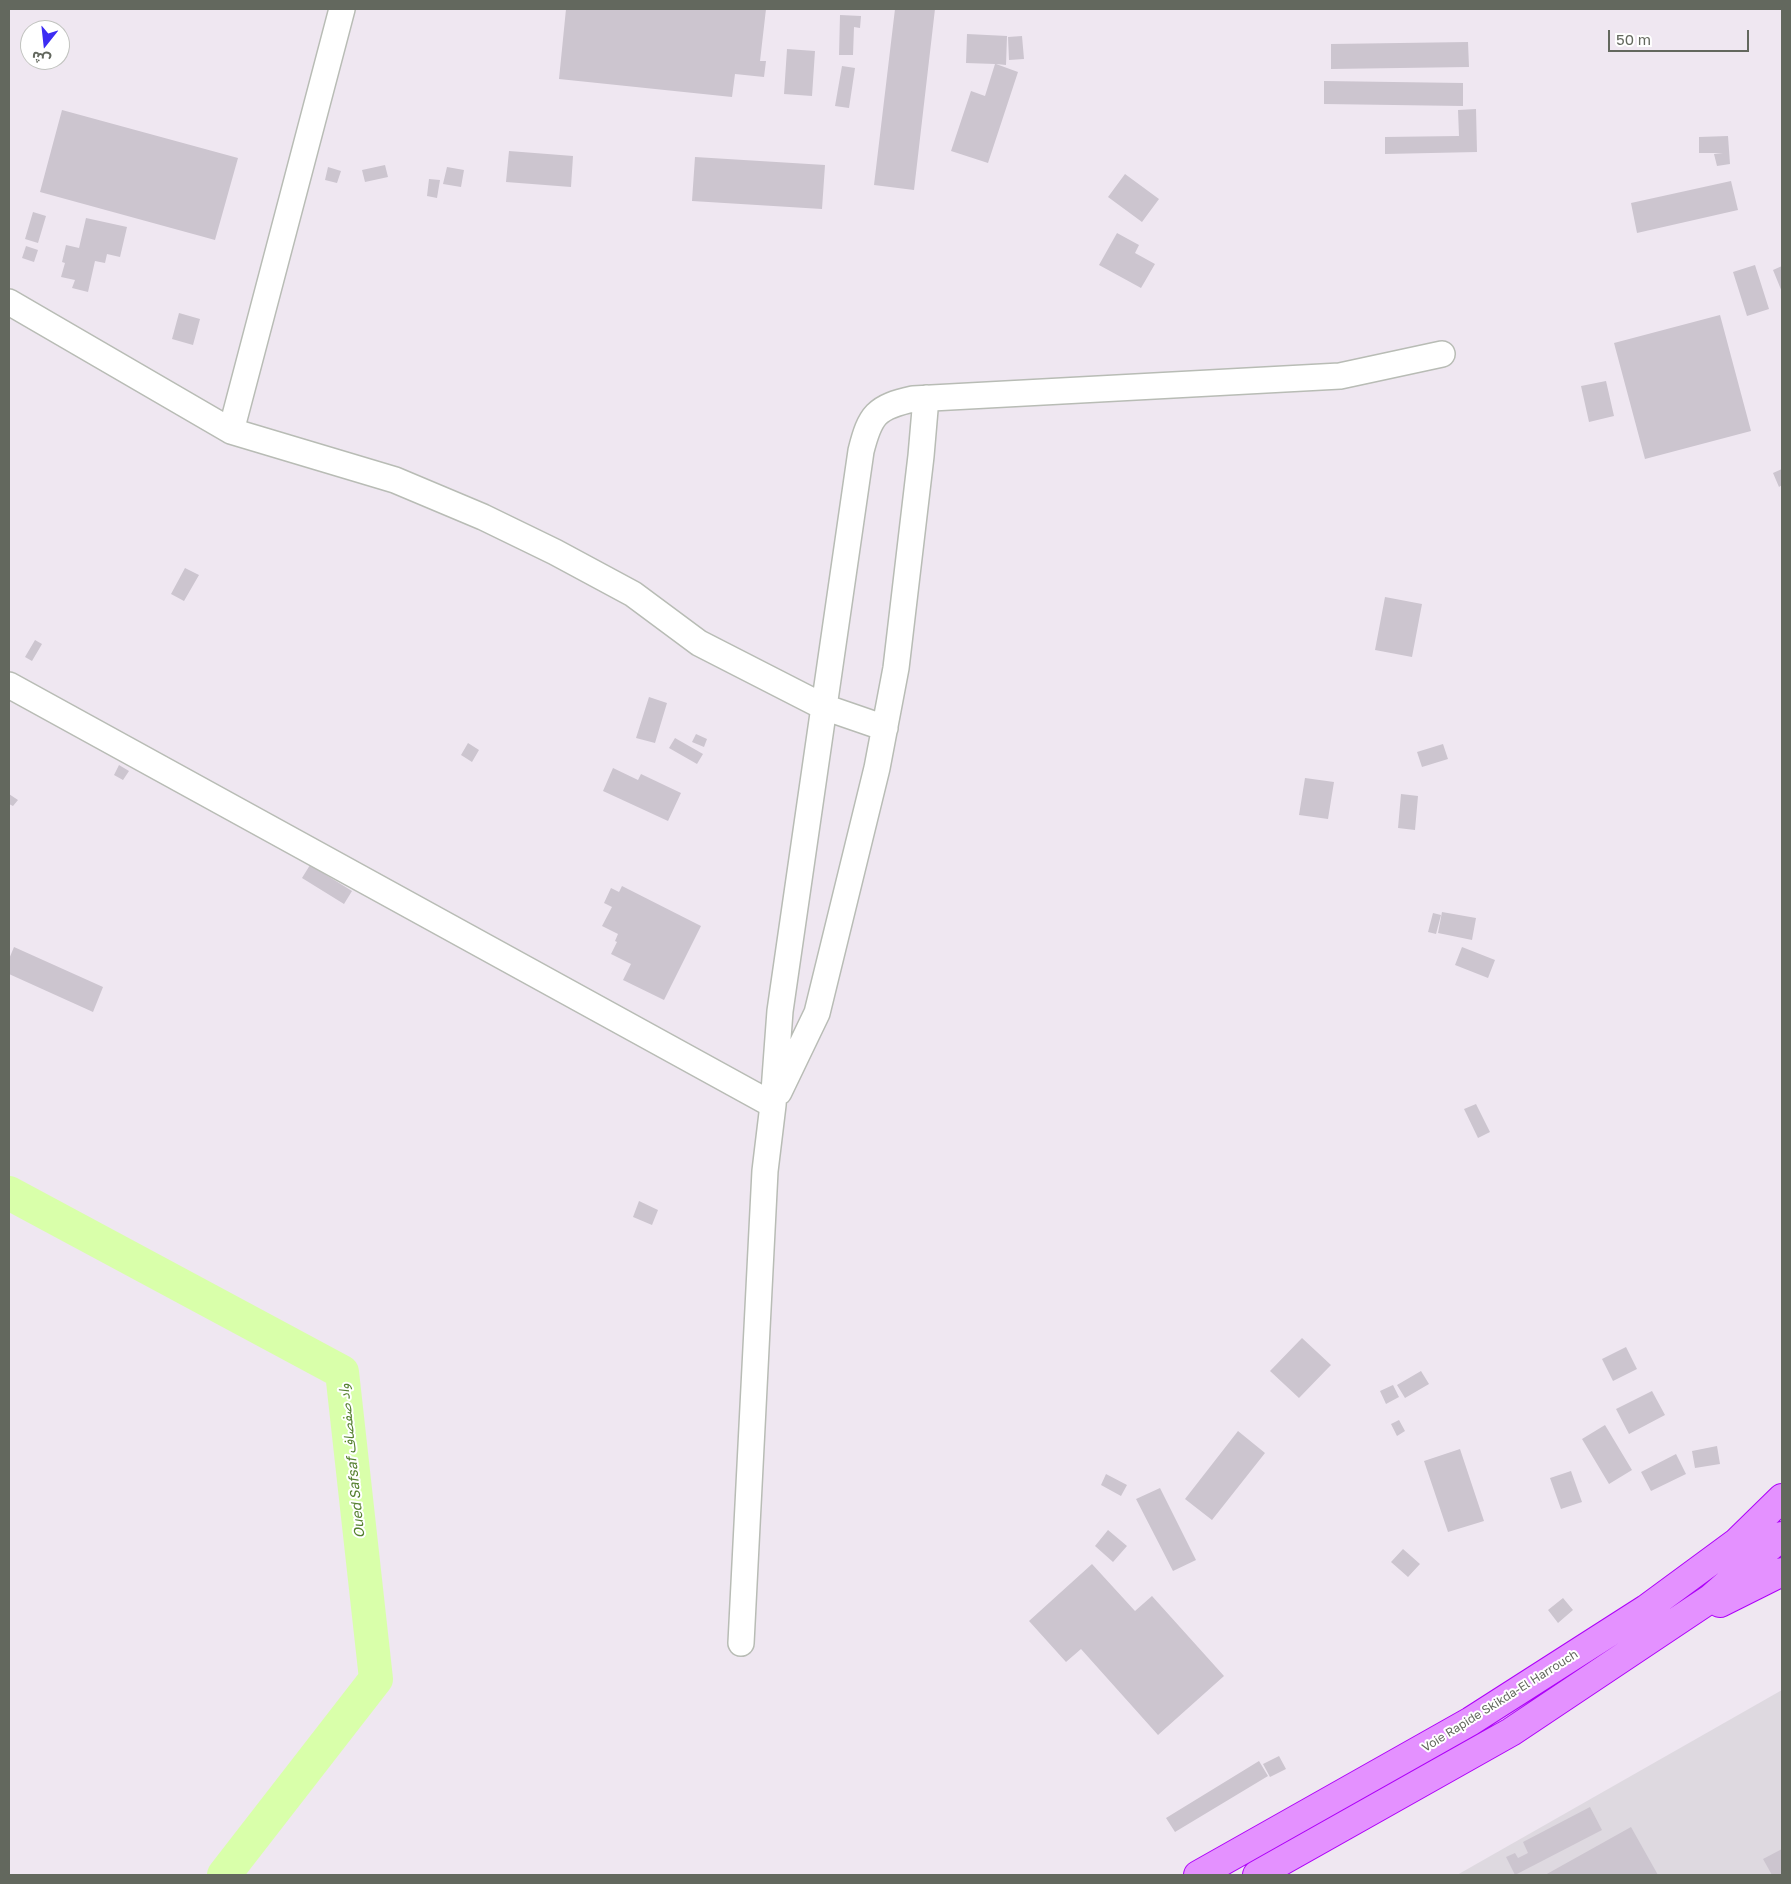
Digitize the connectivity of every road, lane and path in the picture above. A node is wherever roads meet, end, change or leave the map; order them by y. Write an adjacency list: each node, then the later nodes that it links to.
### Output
1 (342, 9): 5 (street)
2 (9, 302): 5 (street)
3 (1442, 354): 4 (street)
4 (926, 398): 7 (street); 8 (street)
5 (231, 431): 7 (street)
6 (9, 684): 9 (street)
7 (824, 707): 8 (street); 9 (street)
8 (885, 728): 9 (street)
9 (773, 1105): 14 (street)
10 (1782, 1498): 15 (highway, Voie Rapide Skikda-El Harrouch)
11 (1782, 1536): 13 (highway)
12 (1782, 1572): 13 (highway)
13 (1658, 1634): 16 (highway)
14 (741, 1643)
15 (1198, 1875)
16 (1257, 1875)

